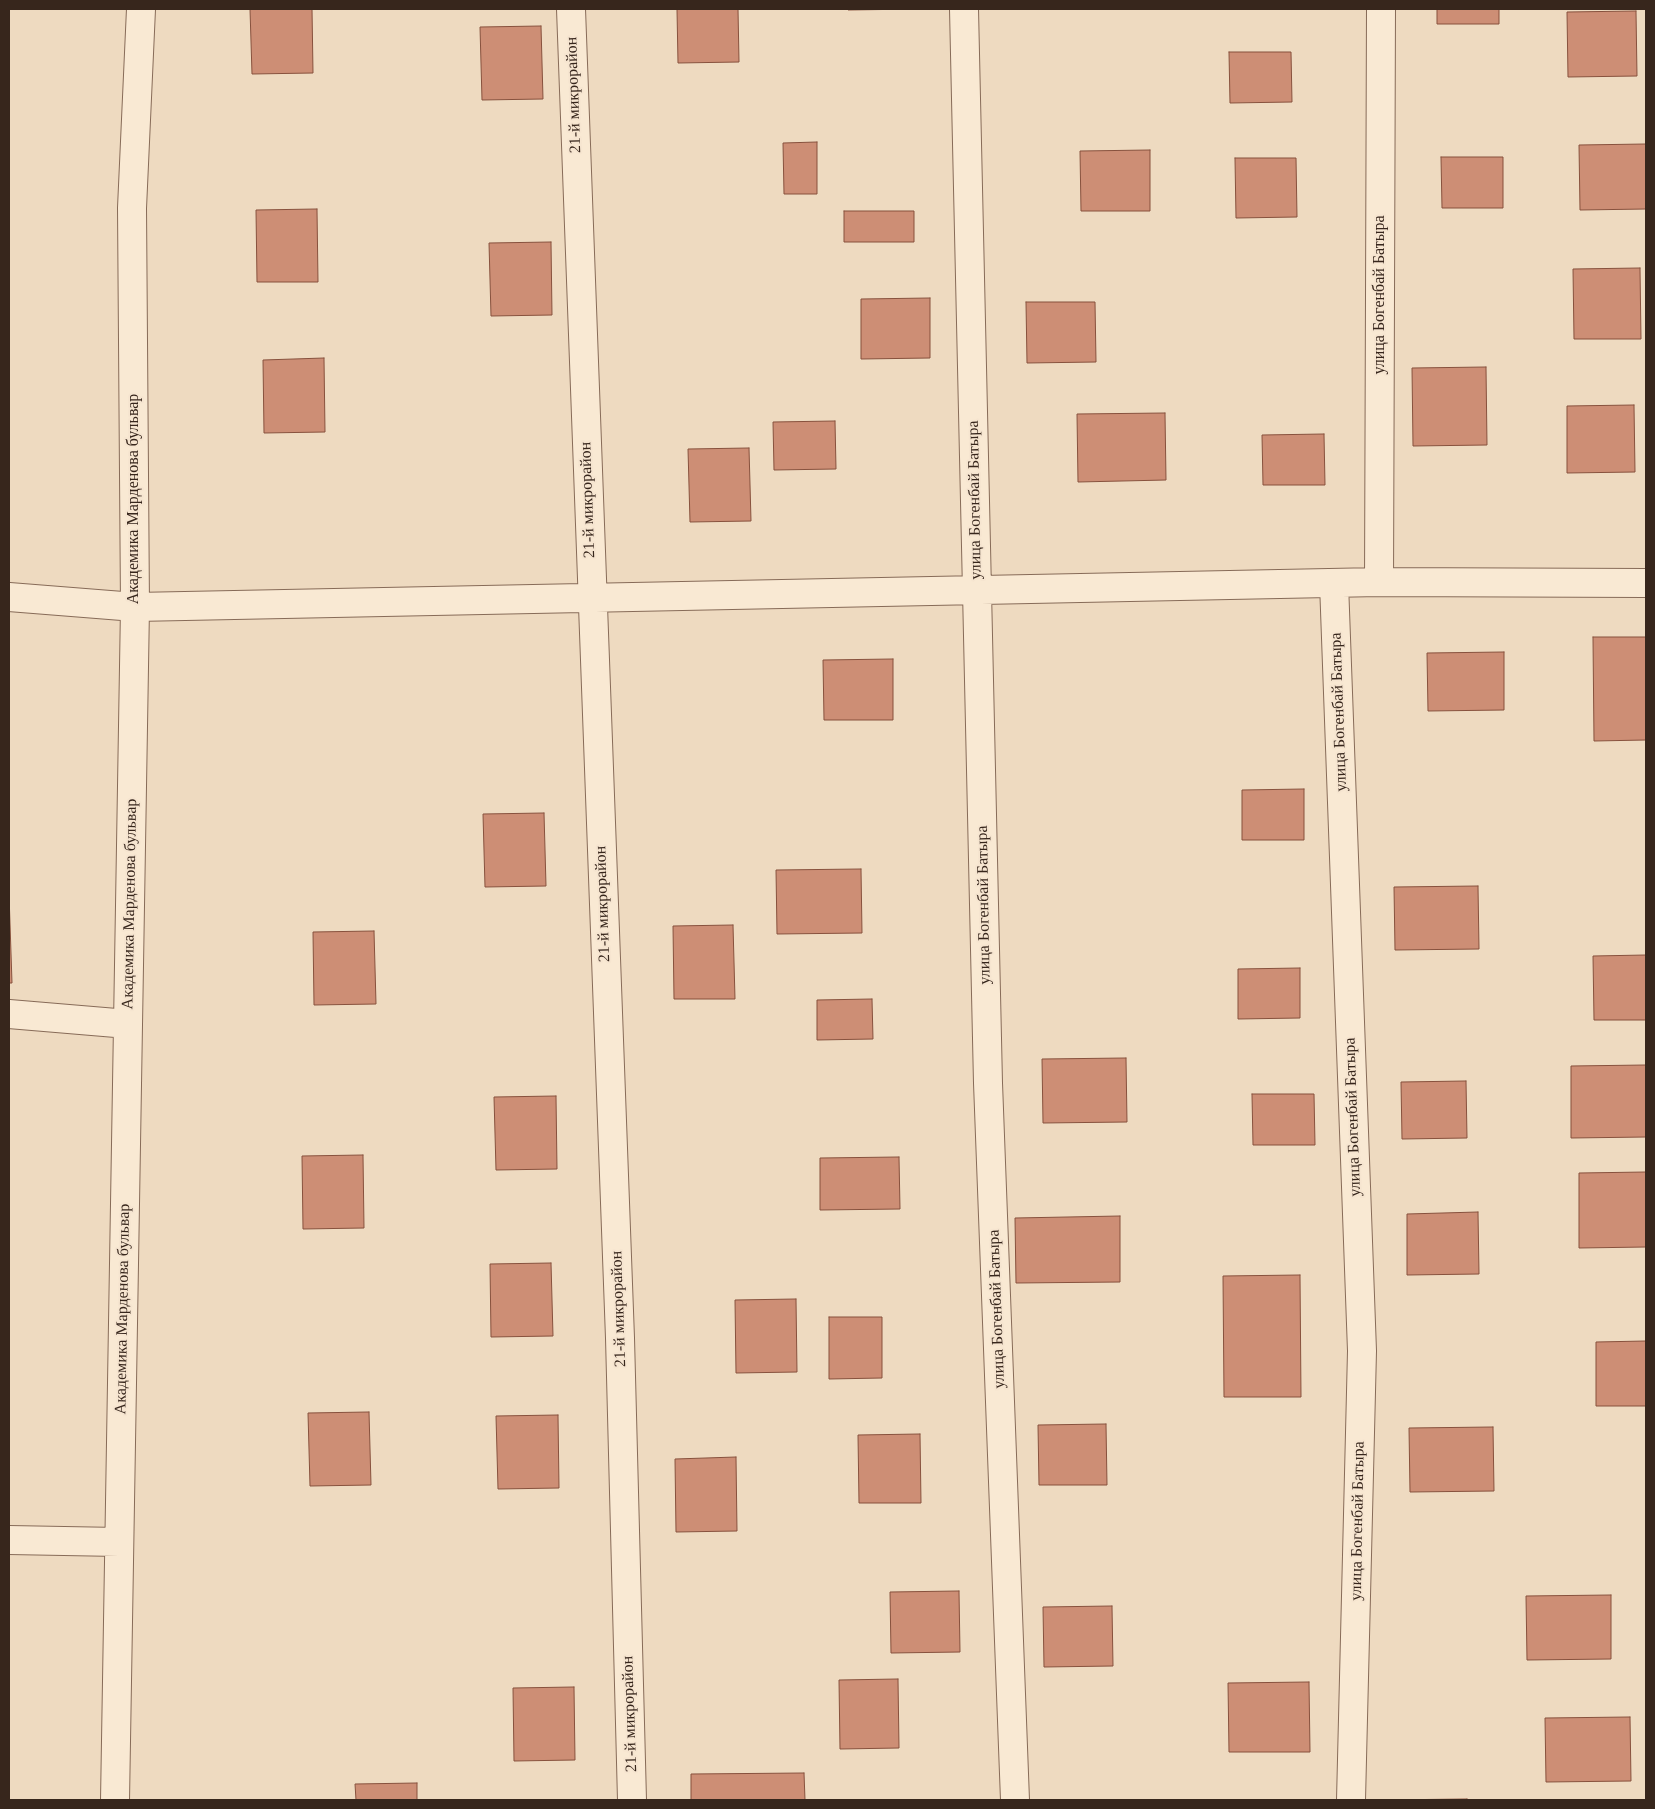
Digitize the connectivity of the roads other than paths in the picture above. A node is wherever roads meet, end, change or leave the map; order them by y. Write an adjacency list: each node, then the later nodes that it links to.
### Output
1 (141, 9): 11 (street, Академика Марденова бульвар)
2 (571, 9): 10 (street, 21-й микрорайон)
3 (964, 9): 8 (street, улица Богенбай Батыра)
4 (1380, 9): 5 (street, улица Богенбай Батыра)
5 (1379, 582): 6 (street); 7 (street)
6 (1334, 583): 8 (street); 19 (street, улица Богенбай Батыра)
7 (1646, 583)
8 (976, 589): 10 (street); 18 (street, улица Богенбай Батыра)
9 (9, 597): 11 (street)
10 (591, 597): 11 (street); 17 (street, 21-й микрорайон)
11 (135, 607): 13 (street, Академика Марденова бульвар)
12 (9, 1014): 13 (street)
13 (128, 1024): 15 (street, Академика Марденова бульвар)
14 (9, 1540): 15 (street)
15 (119, 1542): 16 (street, Академика Марденова бульвар)
16 (115, 1800)
17 (632, 1800)
18 (1015, 1800)
19 (1351, 1800)

